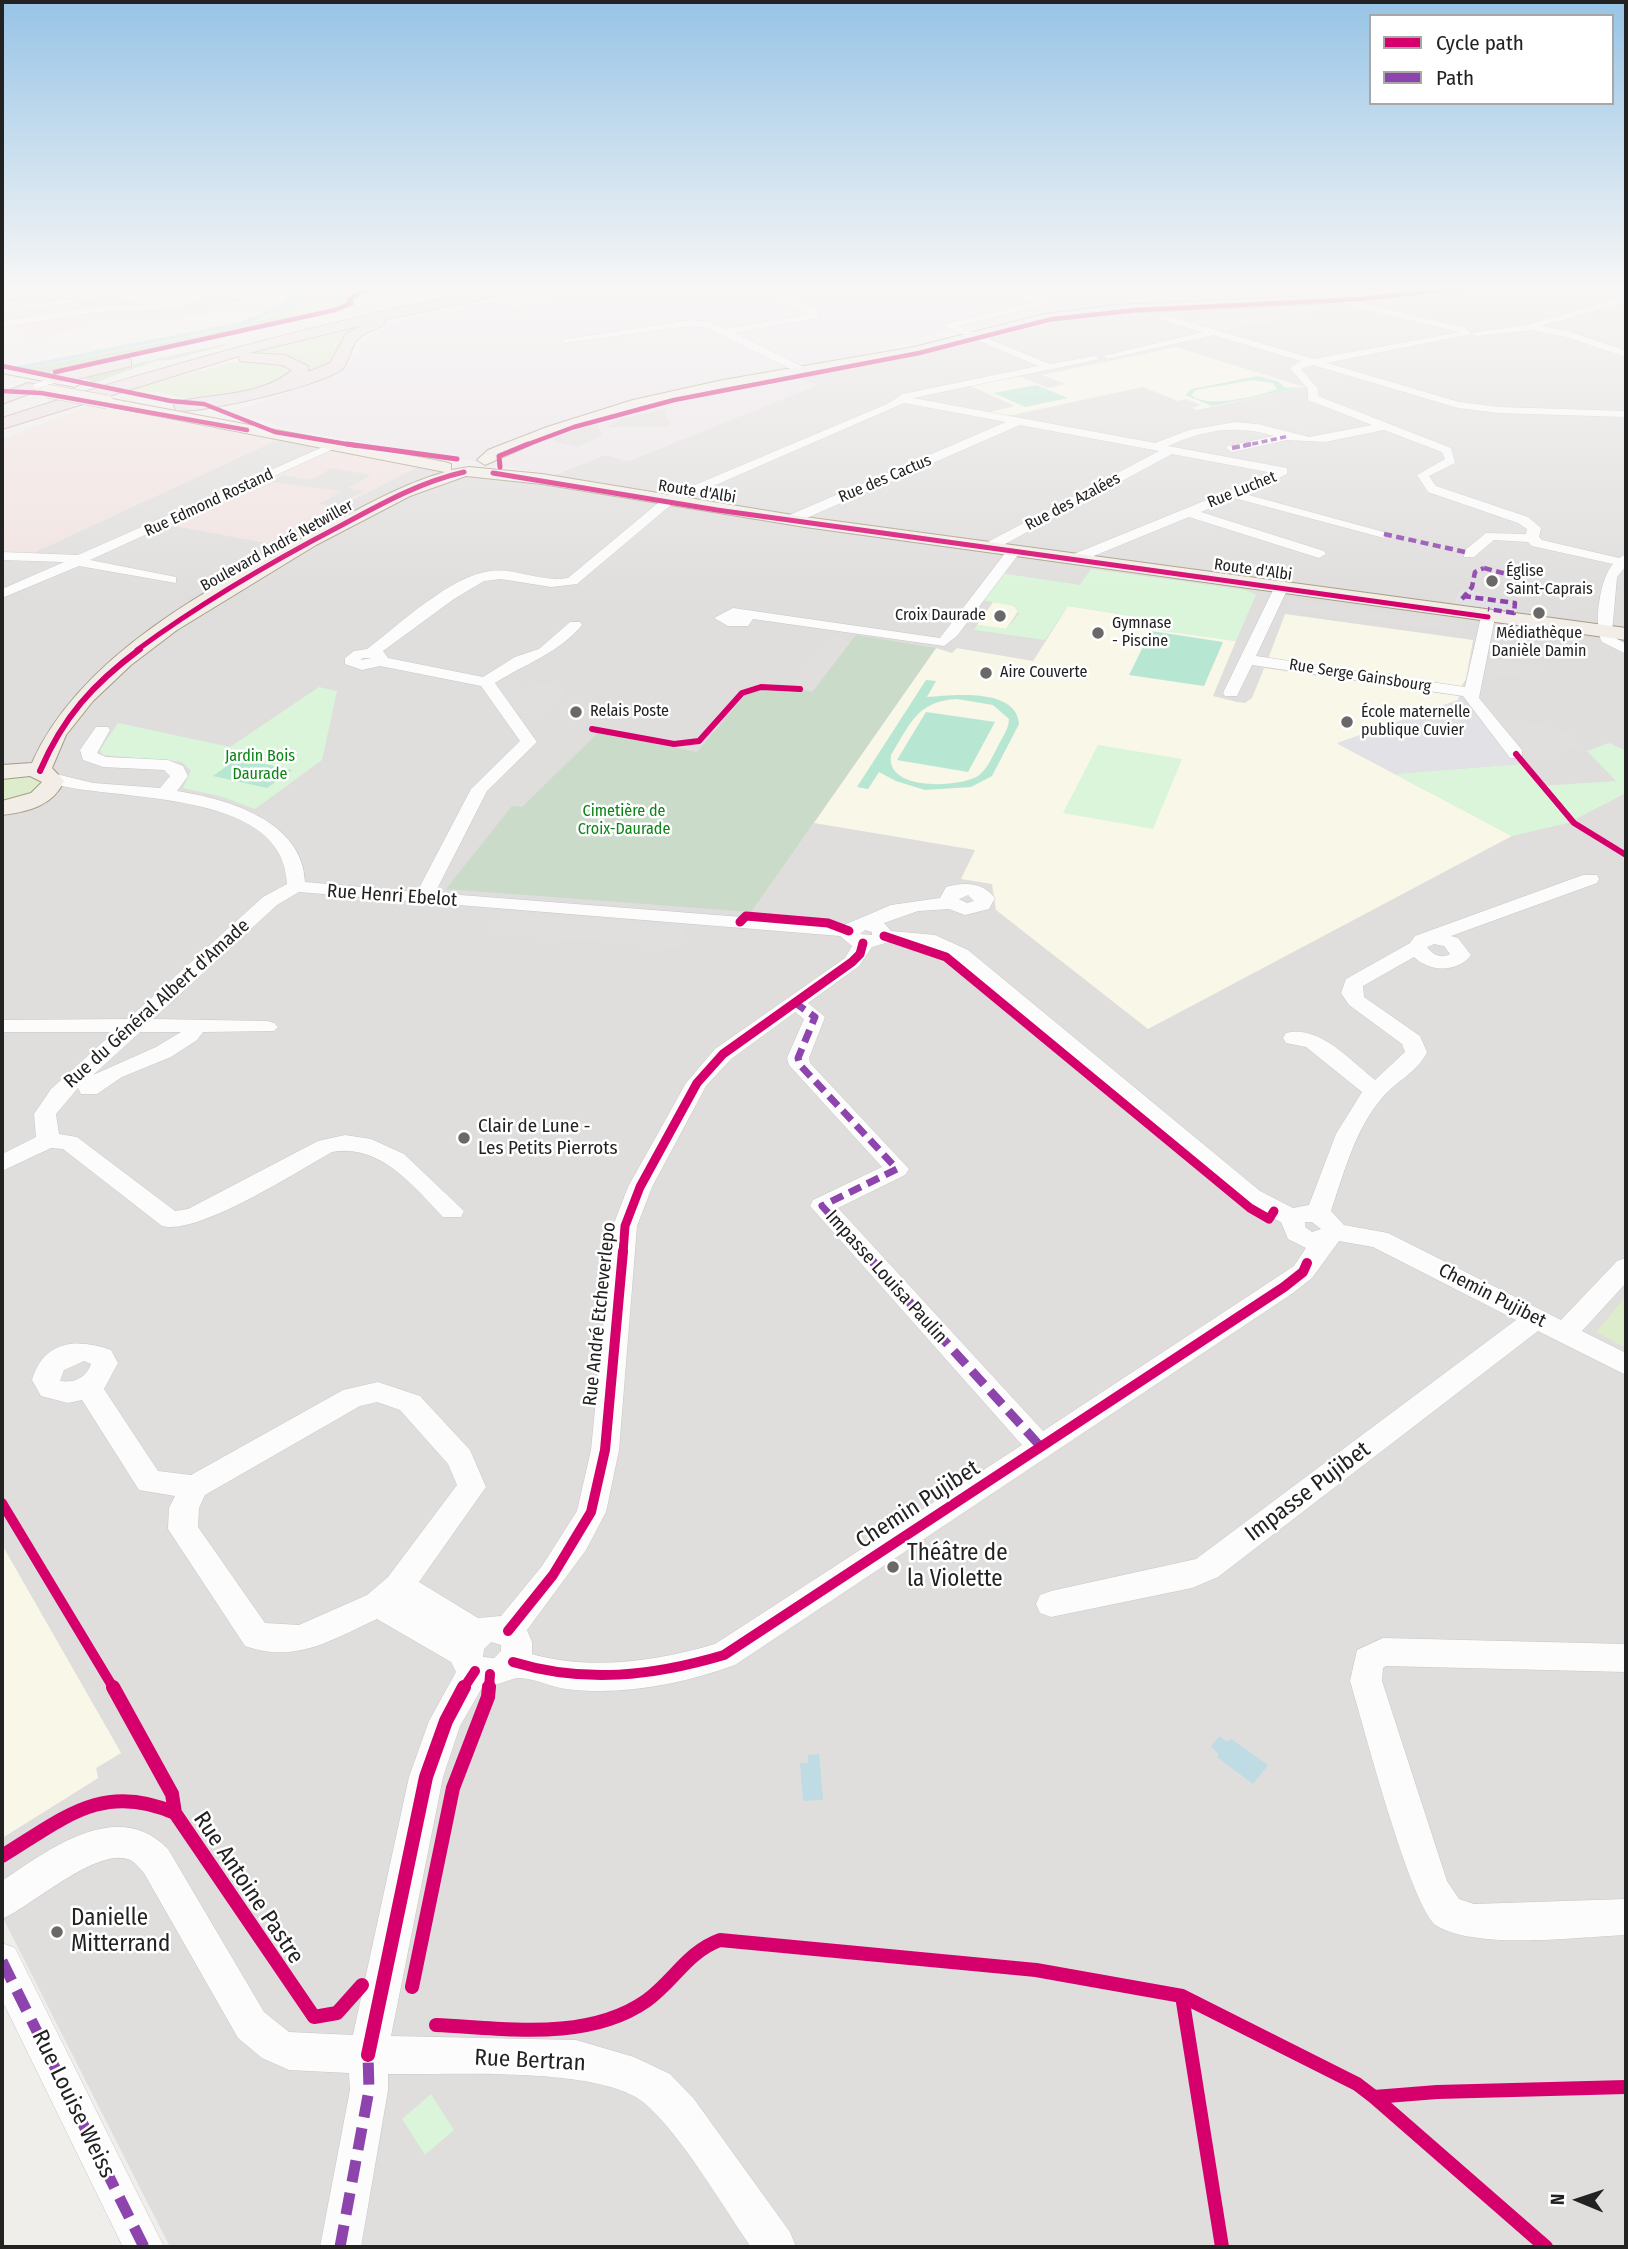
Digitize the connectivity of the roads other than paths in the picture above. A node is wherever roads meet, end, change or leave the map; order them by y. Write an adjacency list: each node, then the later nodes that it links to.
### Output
1 (71, 391): 14 (main road, bridge)
2 (86, 391): 17 (highway)
3 (111, 391): 15 (highway)
4 (113, 391): 14 (main road)
5 (117, 391): 15 (highway)
6 (261, 391): 12 (highway)
7 (265, 391): 12 (highway)
8 (695, 391): 23 (main road)
9 (932, 391): 13 (street)
10 (1313, 391): 22 (street)
11 (1414, 391): 16 (street)
12 (244, 398): 14 (highway); 18 (highway); 21 (highway)
13 (902, 400): 19 (street, Rue Luchet); 35 (street)
14 (177, 410): 18 (highway)
15 (33, 414): 20 (highway)
16 (1626, 414)
17 (2, 416)
18 (208, 417): 21 (main road, Route d'Albi); 24 (main road, Route d'Albi)
19 (1018, 421): 29 (street, Rue Luchet); 37 (street, Rue des Cactus)
20 (2, 424)
21 (250, 424): 24 (main road, Route d'Albi)
22 (1385, 426): 25 (street); 39 (street)
23 (552, 430): 31 (main road); 32 (main road)
24 (275, 432): 26 (main road, Route d'Albi)
25 (1289, 436): 28 (street); 29 (street, Rue des Azalées)
26 (300, 437): 27 (main road, Route d'Albi); 32 (main road, Route d'Albi)
27 (336, 445): 32 (main road, Route d'Albi); 47 (street, Rue Edmond Rostand)
28 (1232, 448)
29 (1163, 452): 30 (street, Rue Luchet); 30 (street); 40 (street, Rue des Azalées)
30 (1216, 458): 34 (street, Rue Luchet)
31 (487, 462): 32 (main road); 33 (main road, Route d'Albi)
32 (457, 466): 33 (main road, Route d'Albi); 62 (main road, Boulevard André Netwiller)
33 (542, 479): 35 (main road, Route d'Albi)
34 (1231, 494): 36 (street, Rue Luchet); 38 (street)
35 (668, 502): 37 (main road, Route d'Albi); 58 (street)
36 (1188, 512): 42 (street); 45 (street, Rue Luchet)
37 (790, 520): 40 (main road, Route d'Albi)
38 (1384, 534)
39 (1532, 538): 43 (street); 46 (street)
40 (989, 547): 41 (main road, Route d'Albi)
41 (1014, 551): 45 (main road, Route d'Albi); 52 (street)
42 (1319, 554)
43 (1469, 554)
44 (2, 556): 47 (street)
45 (1074, 559): 49 (main road, Route d'Albi)
46 (1623, 560): 54 (street)
47 (73, 561): 48 (street); 50 (street, Rue Edmond Rostand)
48 (170, 580)
49 (1281, 588): 51 (main road, Route d'Albi); 57 (street)
50 (2, 594)
51 (1488, 617): 54 (main road, Route d'Albi); 60 (street)
52 (747, 618)
53 (575, 625): 58 (street)
54 (1605, 632): 55 (main road, Route d'Albi); 56 (street)
55 (1626, 634)
56 (1626, 650)
57 (1249, 660): 59 (street); 60 (street, Rue Serge Gainsbourg)
58 (486, 682): 71 (street)
59 (1231, 693)
60 (1472, 693): 63 (street)
61 (102, 730): 67 (street)
62 (49, 746): 64 (main road, Boulevard André Netwiller); 65 (main road, Boulevard André Netwiller)
63 (1516, 754)
64 (9, 771): 65 (main road)
65 (46, 775): 66 (street); 68 (main road, Boulevard André Netwiller)
66 (91, 789): 67 (street); 68 (street)
67 (165, 794): 70 (street)
68 (15, 807)
69 (1590, 879): 81 (street, Chemin Pujibet)
70 (296, 886): 71 (street, Rue Henri Ebelot); 75 (street, Rue du Général Albert d'Amade)
71 (423, 898): 73 (street, Rue Henri Ebelot)
72 (949, 903): 73 (street)
73 (867, 934): 74 (street, Rue André Etcheverlepo); 85 (street, Rue Henri Ebelot)
74 (794, 1002): 92 (street, Impasse Louisa Paulin); 96 (street, Rue André Etcheverlepo)
75 (134, 1025): 76 (street); 77 (street); 82 (street, Rue du Général Albert d'Amade)
76 (197, 1025): 78 (street); 80 (street)
77 (2, 1026)
78 (267, 1027)
79 (1294, 1038): 81 (street)
80 (89, 1089)
81 (1375, 1091): 86 (street, Chemin Pujibet)
82 (48, 1140): 83 (street); 84 (street)
83 (2, 1163)
84 (453, 1211)
85 (1295, 1226): 86 (street); 86 (street)
86 (1321, 1238): 88 (street, Chemin Pujibet); 92 (street, Chemin Pujibet)
87 (1626, 1267): 89 (street, Chemin Pujibet)
88 (1537, 1318): 89 (street, Chemin Pujibet); 95 (street, Impasse Pujibet)
89 (1565, 1333): 90 (street)
90 (1626, 1365)
91 (88, 1387): 93 (street)
92 (1041, 1447): 99 (street, Chemin Pujibet)
93 (194, 1487): 94 (street); 94 (street)
94 (388, 1595): 97 (street)
95 (1051, 1604)
96 (508, 1631): 97 (street); 99 (street)
97 (472, 1653): 99 (street); 103 (street)
98 (1626, 1658): 101 (street)
99 (513, 1662)
100 (2, 1901): 103 (street)
101 (1626, 1917)
102 (2, 1961): 104 (street, Rue Louise Weiss)
103 (368, 2054): 105 (street); 106 (street, Rue Bertran)
104 (144, 2247)
105 (340, 2247)
106 (775, 2247)

